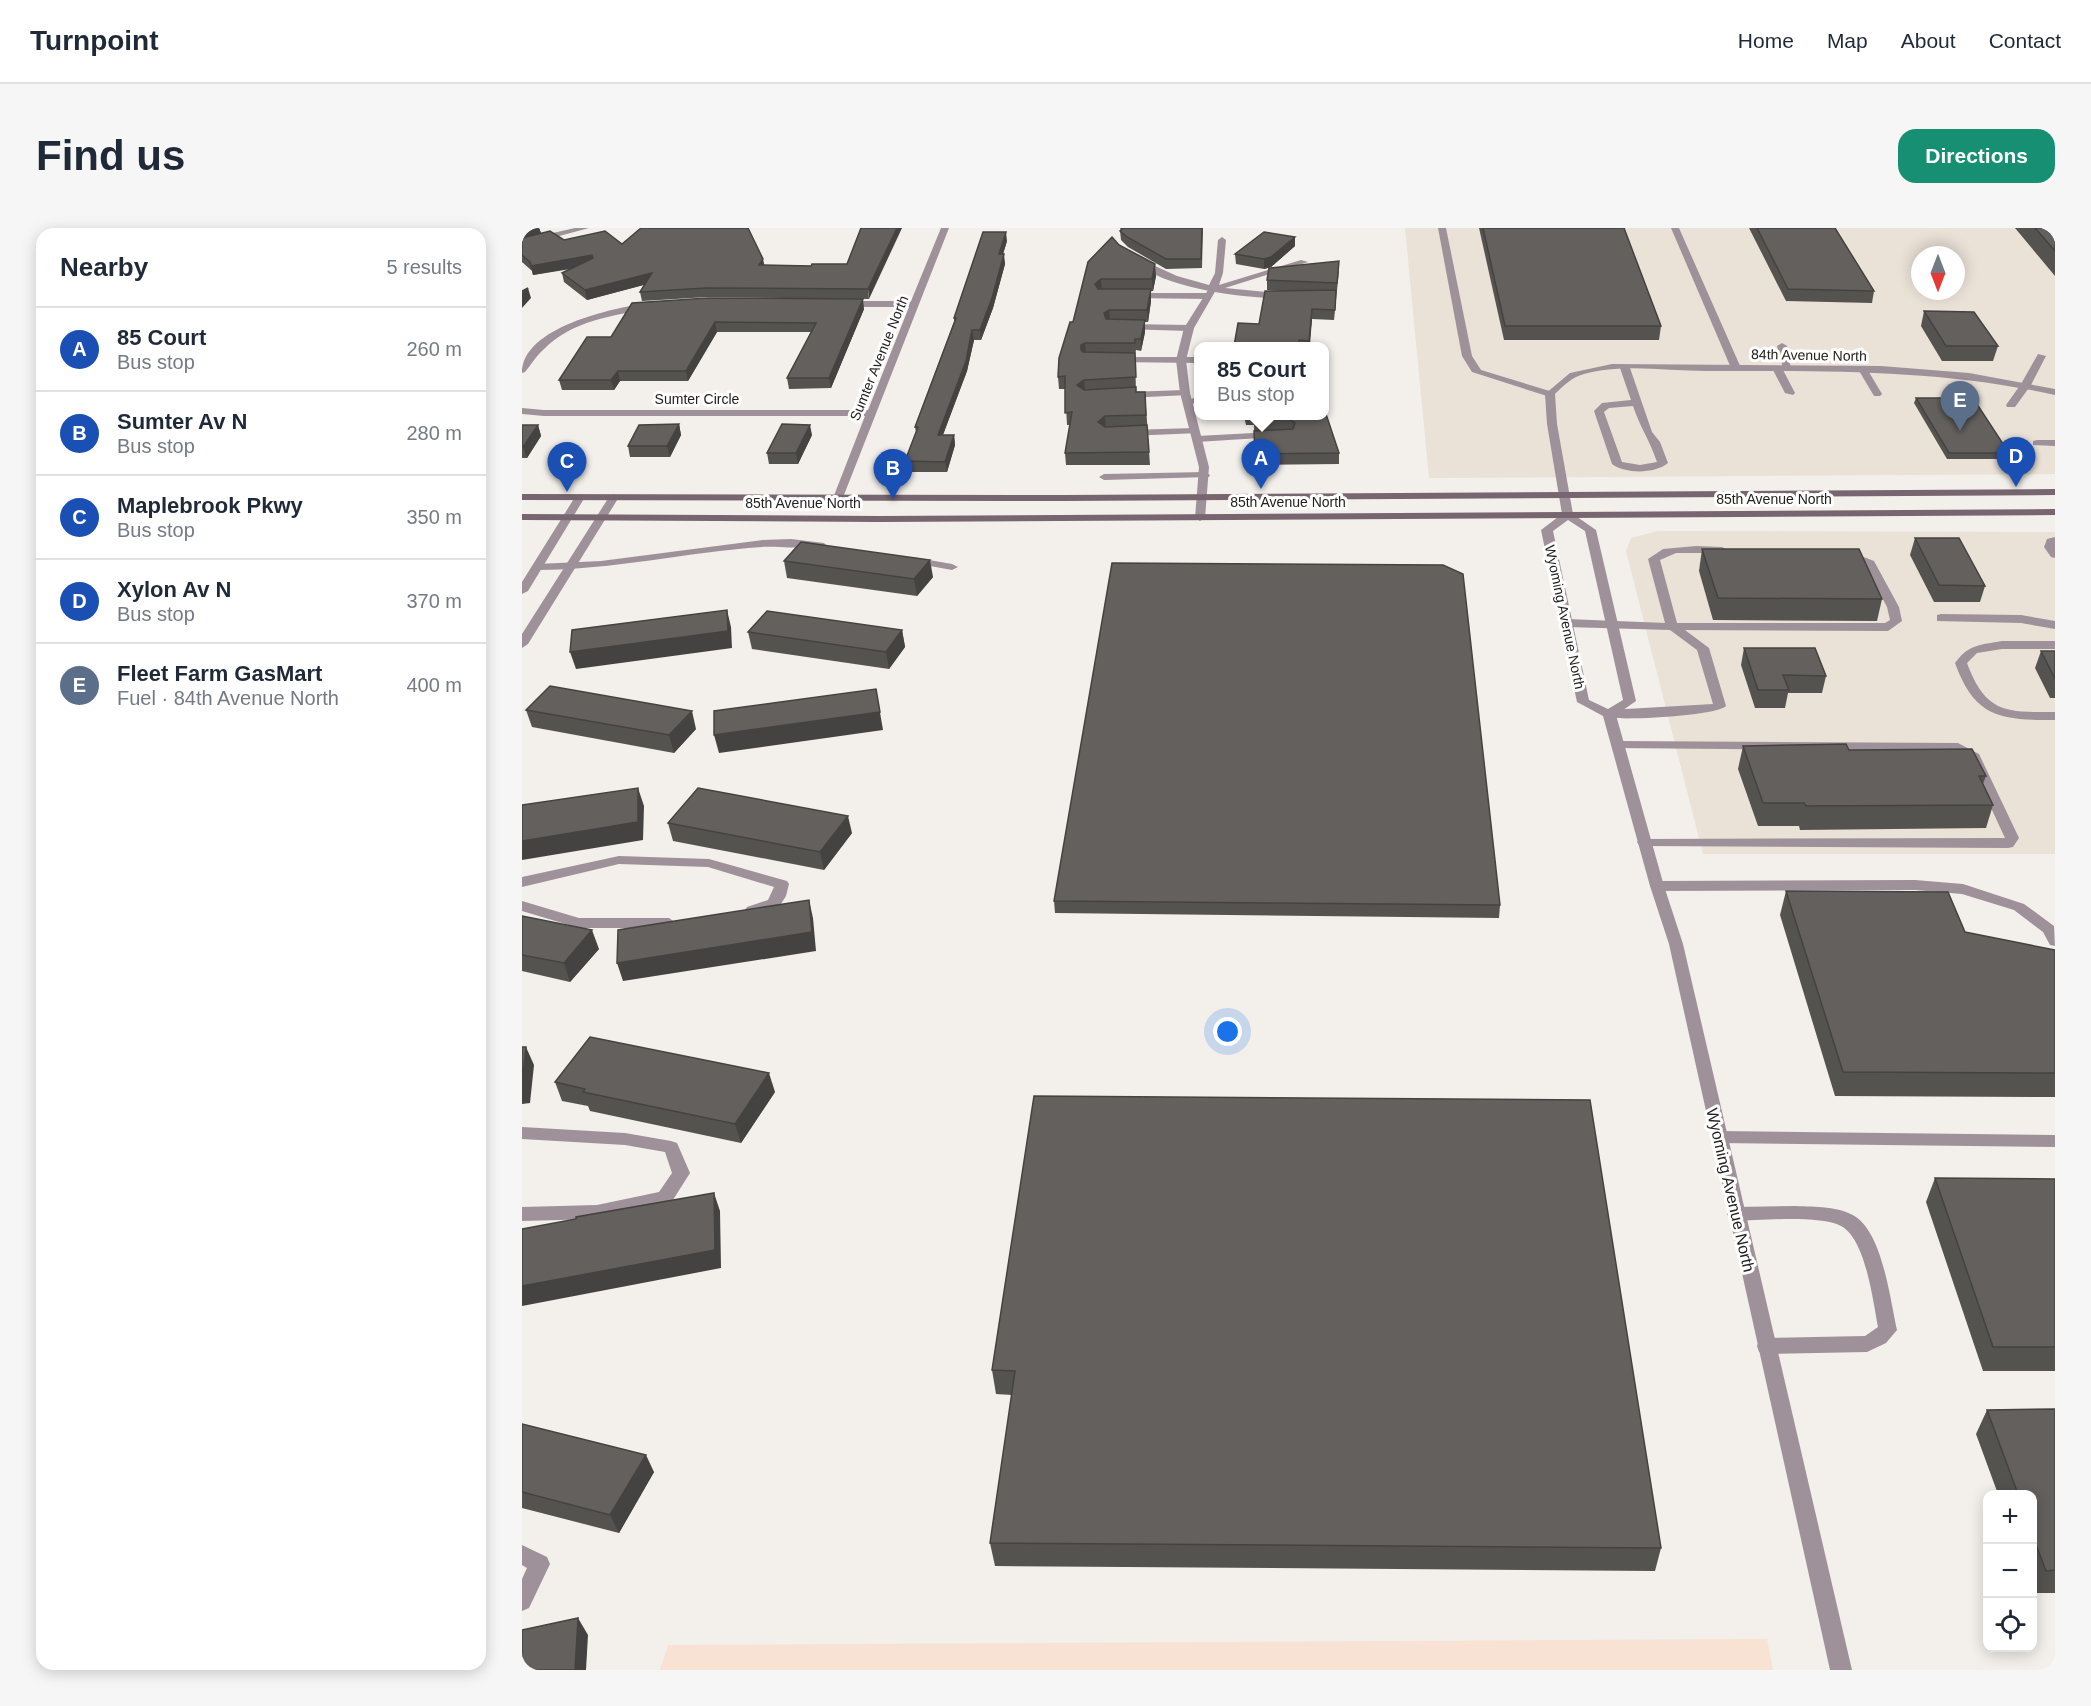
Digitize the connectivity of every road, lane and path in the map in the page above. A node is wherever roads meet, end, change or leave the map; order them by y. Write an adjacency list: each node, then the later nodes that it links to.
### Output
1 (585, 228): 6 (street)
2 (945, 228): 14 (street, Sumter Avenue North)
3 (1442, 228): 30 (street)
4 (1675, 228): 23 (street)
5 (1222, 240): 9 (street)
6 (522, 243)
7 (1131, 257): 9 (street)
8 (1304, 262): 9 (street)
9 (1210, 293): 10 (street); 11 (street); 16 (street)
10 (1126, 296)
11 (1289, 296)
12 (658, 304): 26 (street)
13 (831, 304): 14 (street)
14 (915, 304): 37 (street, Sumter Avenue North)
15 (1110, 327): 16 (street)
16 (1189, 328): 20 (street)
17 (1782, 346): 24 (street)
18 (2041, 356): 27 (street)
19 (1111, 360): 20 (street)
20 (1181, 360): 21 (street); 33 (street)
21 (1194, 360)
22 (1625, 368): 23 (street, 84th Avenue North); 30 (street, 84th Avenue North); 34 (street)
23 (1736, 368): 24 (street, 84th Avenue North)
24 (1782, 368): 25 (street, 84th Avenue North); 29 (street)
25 (1863, 369): 27 (street, 84th Avenue North); 31 (street)
26 (522, 370)
27 (2026, 385): 28 (street, 84th Avenue North); 35 (street)
28 (2055, 392)
29 (1790, 393)
30 (1550, 394): 46 (street)
31 (1877, 394)
32 (1118, 396): 33 (street)
33 (1190, 398): 39 (street)
34 (1636, 403): 34 (street)
35 (2011, 405)
36 (522, 411): 37 (street, Sumter Circle)
37 (871, 413): 51 (street, Sumter Avenue North)
38 (1117, 434): 39 (street)
39 (1196, 435): 40 (street); 43 (street)
40 (1289, 435)
41 (2037, 443): 42 (street)
42 (2055, 443)
43 (1204, 475): 44 (street); 50 (street)
44 (1104, 477)
45 (2055, 492): 46 (main road, 85th Avenue North)
46 (1566, 495): 50 (main road, 85th Avenue North); 53 (street)
47 (522, 497): 48 (main road, 85th Avenue North)
48 (580, 497): 49 (main road, 85th Avenue North); 55 (street)
49 (614, 497): 51 (main road, 85th Avenue North); 56 (street)
50 (1202, 497): 51 (main road, 85th Avenue North); 57 (street)
51 (838, 498)
52 (2055, 512): 53 (main road, 85th Avenue North)
53 (1568, 515): 57 (main road, 85th Avenue North); 69 (street, Wyoming Avenue North); 71 (street)
54 (522, 517): 55 (main road, 85th Avenue North)
55 (568, 517): 56 (main road, 85th Avenue North); 64 (street)
56 (602, 517): 57 (main road, 85th Avenue North); 65 (street)
57 (1200, 518)
58 (2055, 540): 62 (street)
59 (831, 547): 65 (street)
60 (1739, 550): 72 (street)
61 (1832, 550): 72 (street)
62 (2055, 555)
63 (897, 558): 66 (street)
64 (537, 567): 65 (street); 67 (street)
65 (570, 567): 73 (street)
66 (952, 567)
67 (522, 591)
68 (1941, 618): 70 (street)
69 (1567, 623): 71 (street); 75 (street, Wyoming Avenue North)
70 (2055, 625)
71 (1612, 626): 72 (street); 75 (street)
72 (1672, 626): 75 (street)
73 (522, 644)
74 (2055, 645): 76 (street)
75 (1609, 714): 77 (street, Wyoming Avenue North)
76 (2055, 716)
77 (1619, 745): 78 (street, Wyoming Avenue North); 78 (street)
78 (1644, 842): 80 (street, Wyoming Avenue North)
79 (522, 882): 82 (street)
80 (1657, 886): 84 (street); 86 (street, Wyoming Avenue North)
81 (522, 906): 83 (street)
82 (737, 913)
83 (682, 921)
84 (2055, 941)
85 (522, 1133): 88 (street)
86 (1719, 1137): 87 (street); 89 (street, Wyoming Avenue North)
87 (2055, 1141)
88 (522, 1214)
89 (1736, 1214): 90 (street, Wyoming Avenue North); 90 (street)
90 (1766, 1346): 93 (street, Wyoming Avenue North)
91 (522, 1555): 92 (street)
92 (522, 1601)
93 (1841, 1670)

